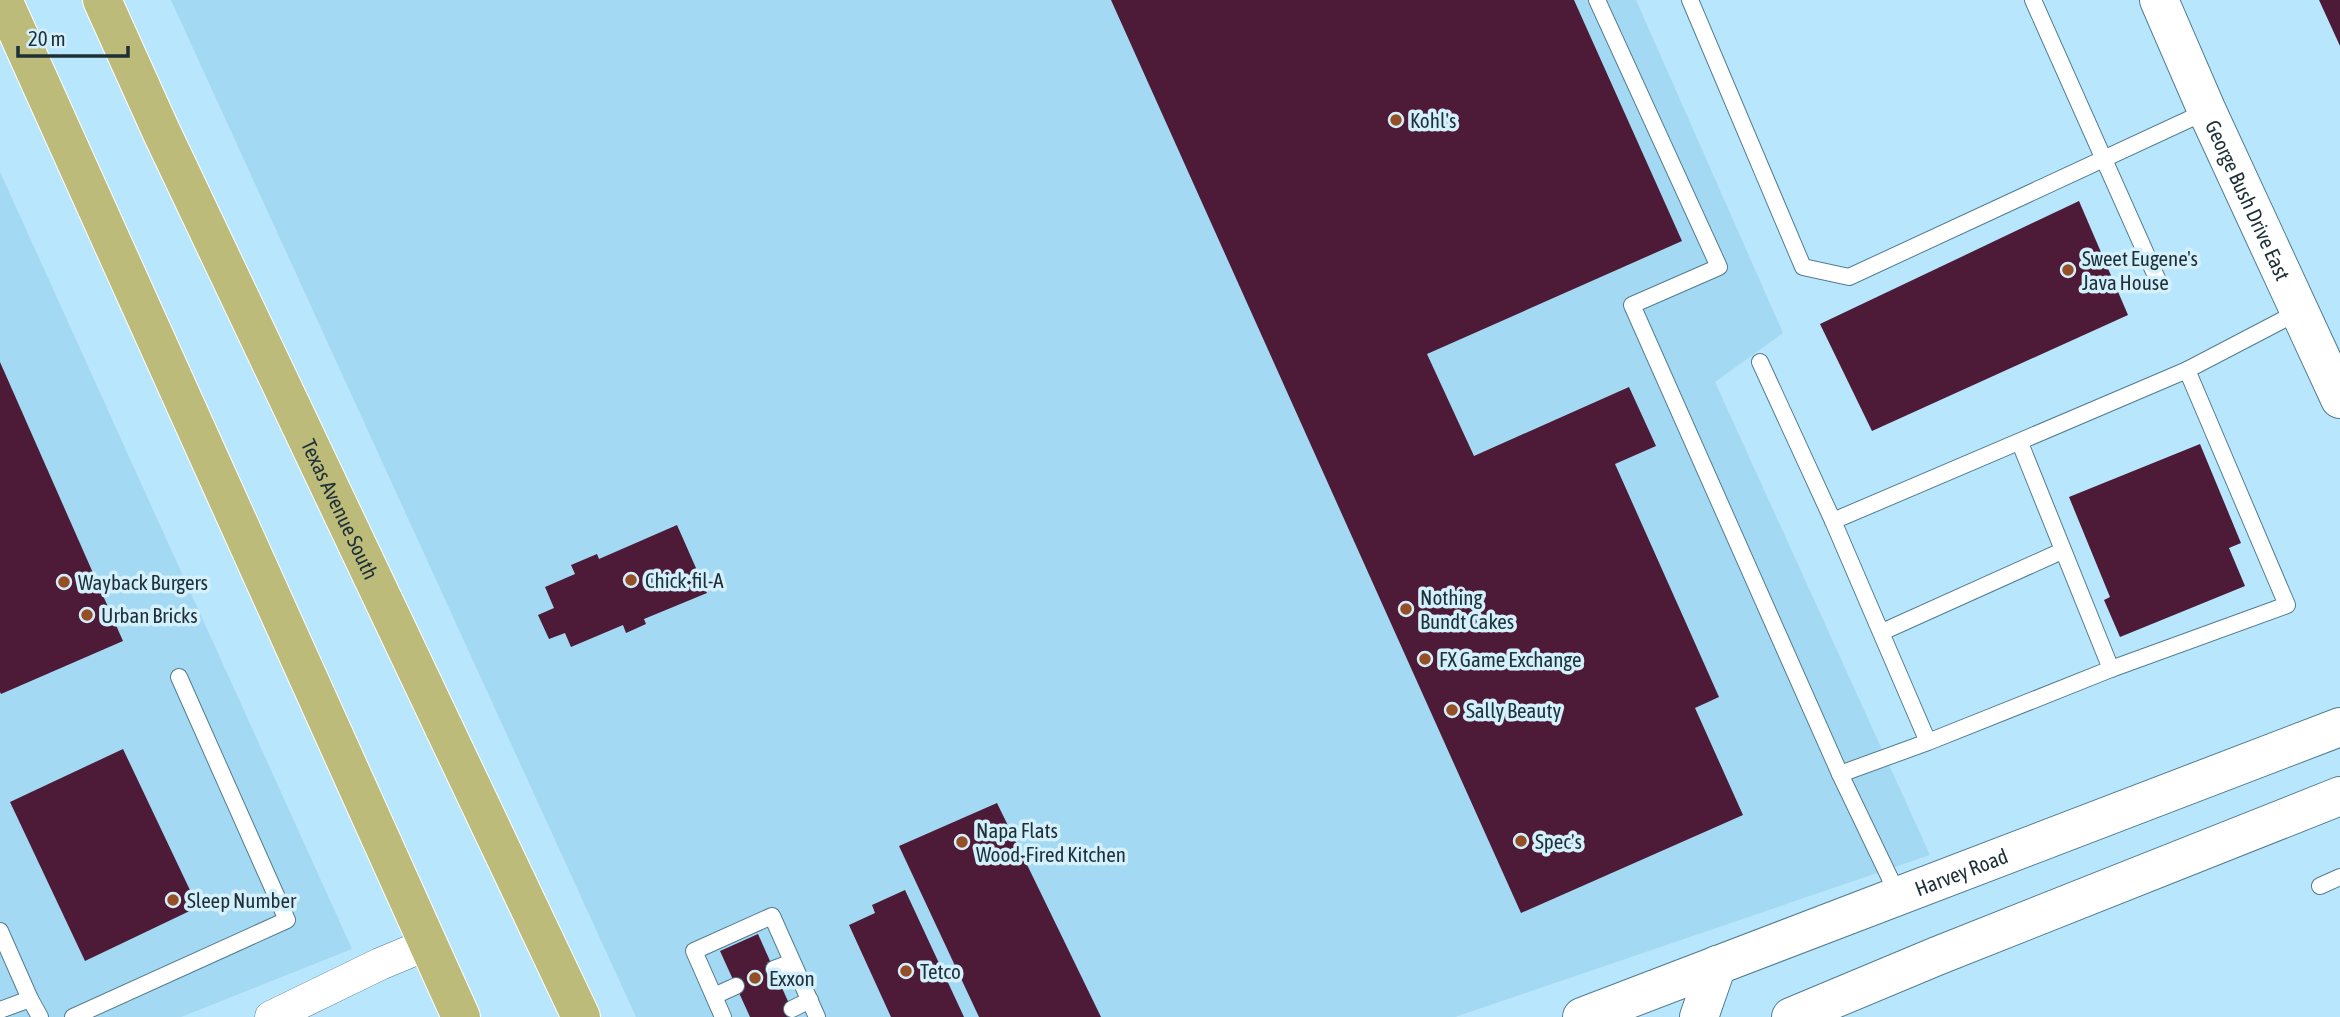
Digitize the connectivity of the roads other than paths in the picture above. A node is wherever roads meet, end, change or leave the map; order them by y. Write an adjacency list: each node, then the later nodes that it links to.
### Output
1 (3, 0): 28 (main road)
2 (102, 0): 42 (main road, Texas Avenue South)
3 (1597, 0): 22 (lane)
4 (1690, 0): 8 (lane)
5 (2033, 0): 8 (lane)
6 (2159, 0): 7 (main road, George Bush Drive East)
7 (2207, 111): 8 (lane); 10 (main road, George Bush Drive East)
8 (2104, 159): 9 (lane)
9 (2159, 283)
10 (2301, 311): 12 (lane); 13 (main road, George Bush Drive East)
11 (1760, 362): 15 (lane)
12 (2187, 370): 14 (lane); 18 (lane)
13 (2340, 400)
14 (2020, 443): 15 (lane); 16 (lane)
15 (1833, 522): 17 (lane)
16 (2062, 551): 17 (lane); 18 (lane)
17 (1882, 632): 21 (lane)
18 (2111, 669): 21 (lane)
19 (179, 677): 39 (lane)
20 (2340, 727): 26 (main road, Harvey Road)
21 (1928, 742): 22 (lane)
22 (1840, 774): 26 (lane)
23 (2340, 796): 47 (main road)
24 (2340, 877): 25 (lane)
25 (2320, 886)
26 (1898, 895): 30 (main road, Harvey Road)
27 (0, 931): 34 (lane)
28 (428, 944): 40 (street); 41 (main road)
29 (792, 962): 31 (lane); 33 (lane); 35 (lane)
30 (1717, 965): 45 (main road, Harvey Road); 46 (main road)
31 (774, 969)
32 (736, 986): 33 (lane)
33 (714, 996): 43 (lane)
34 (30, 999): 37 (lane); 38 (lane)
35 (810, 1000): 36 (lane); 44 (lane)
36 (792, 1009)
37 (0, 1010)
38 (40, 1017)
39 (73, 1017)
40 (271, 1017)
41 (461, 1017)
42 (581, 1017)
43 (723, 1017)
44 (817, 1017)
45 (1582, 1017)
46 (1699, 1017)
47 (1791, 1017)

